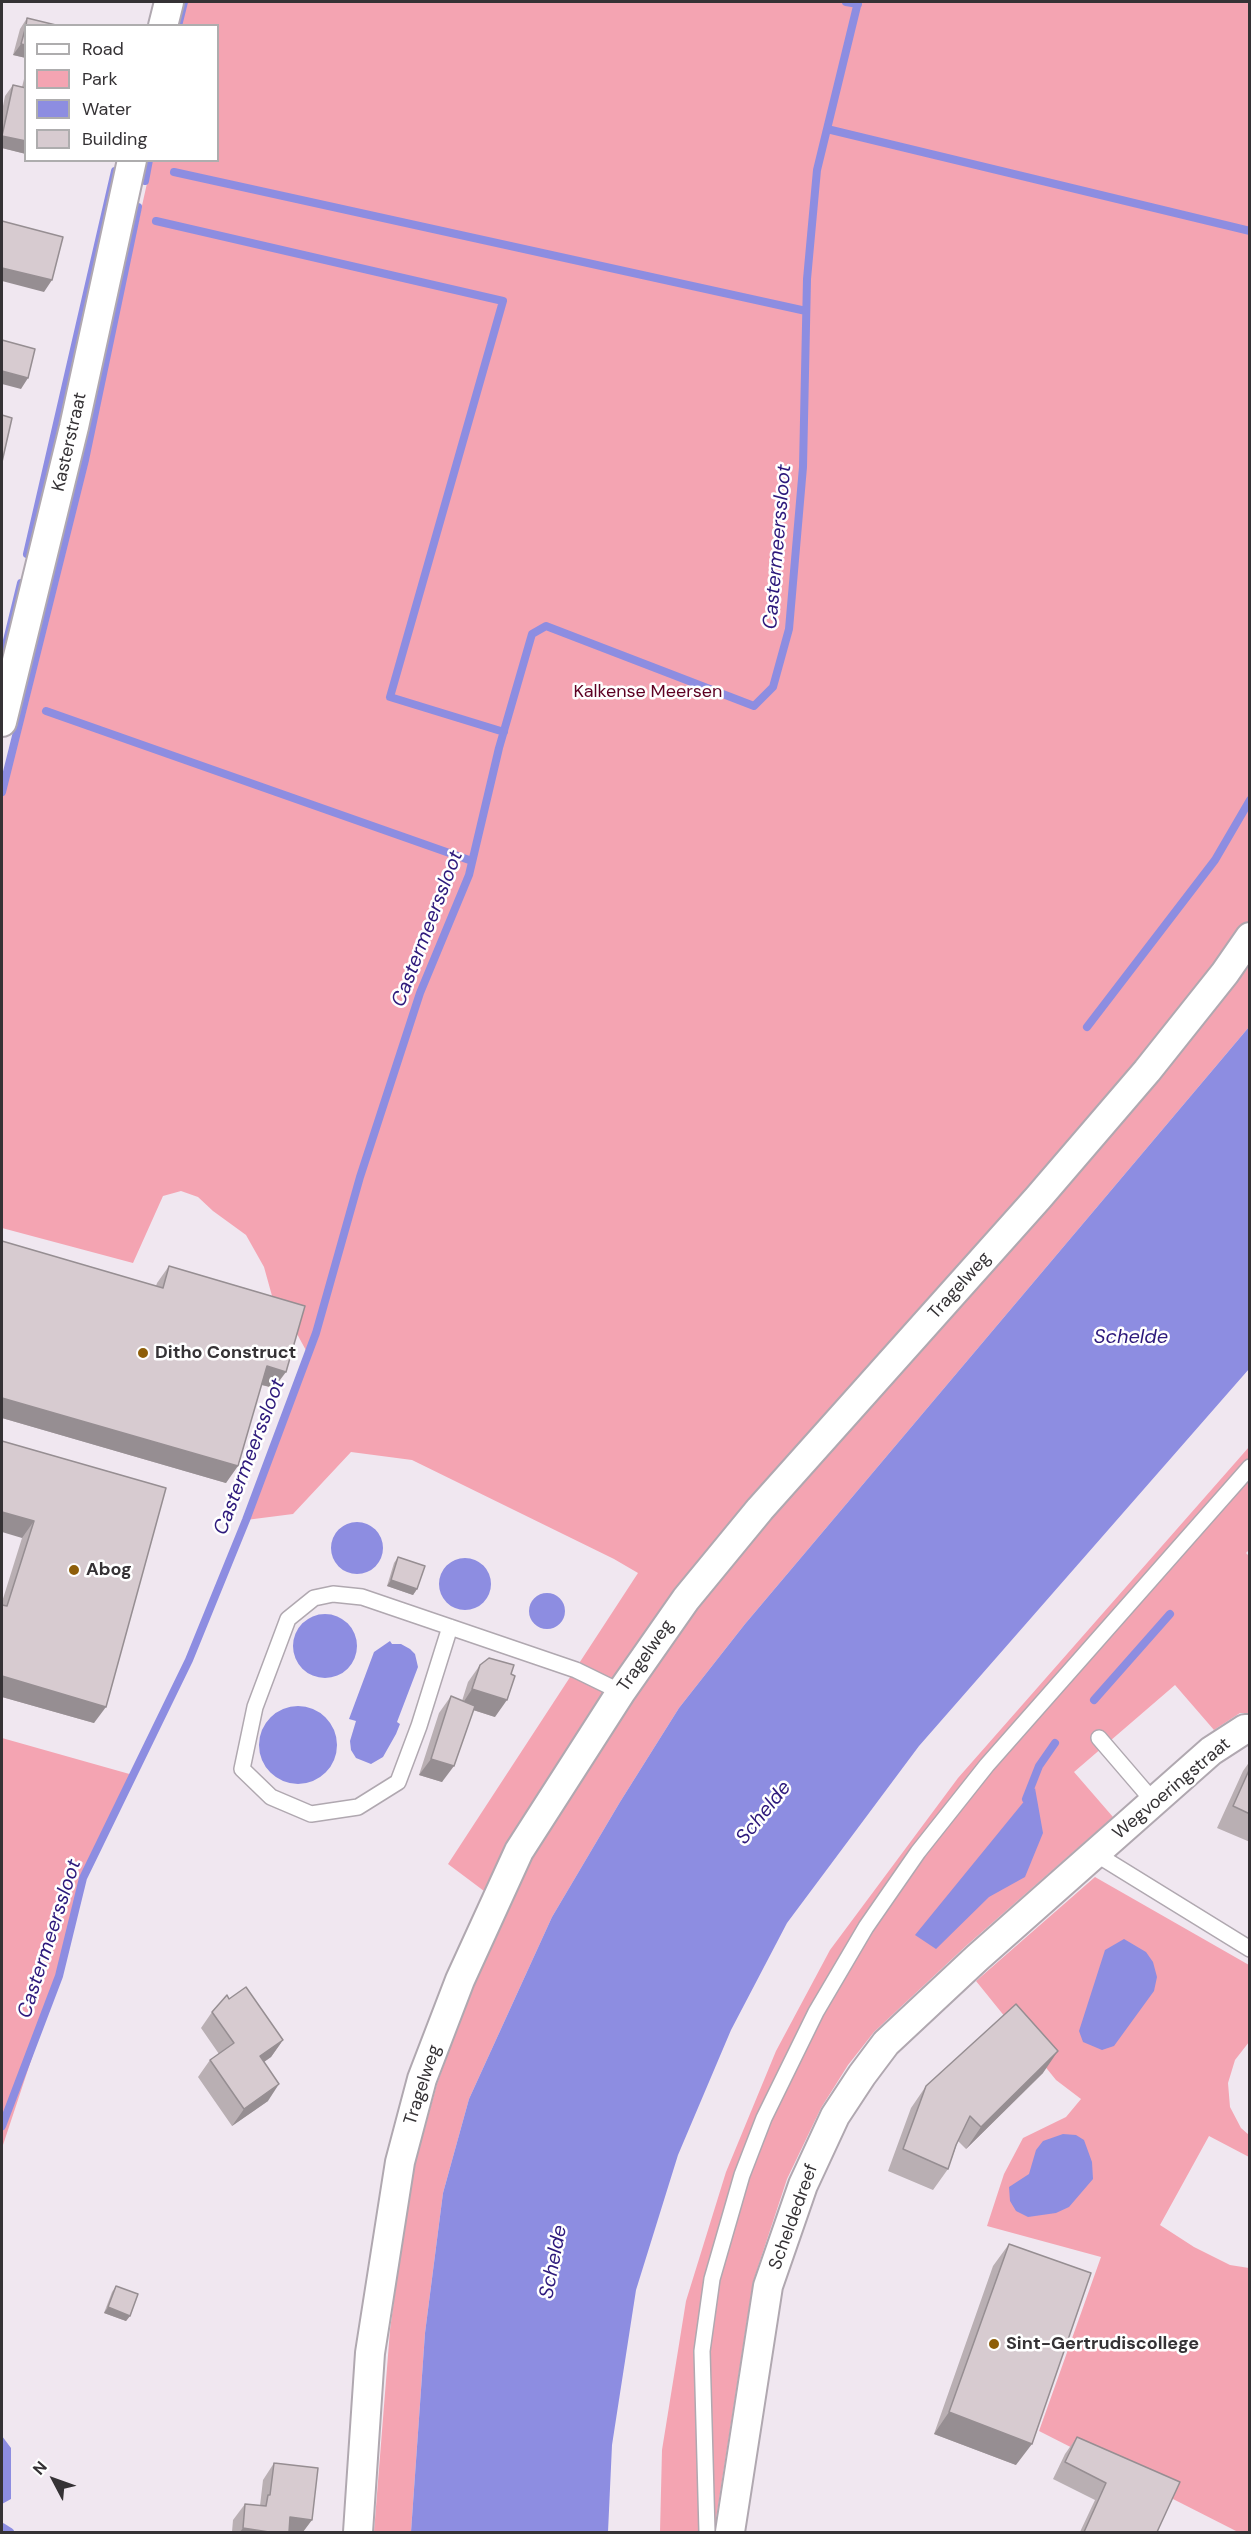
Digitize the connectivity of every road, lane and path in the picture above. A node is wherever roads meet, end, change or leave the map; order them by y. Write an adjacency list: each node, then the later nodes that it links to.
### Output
1 (169, 2): 2 (street)
2 (164, 24)
3 (132, 162): 4 (street, Kasterstraat)
4 (2, 722)
5 (1250, 938): 8 (street, Tragelweg)
6 (1250, 1467): 16 (lane)
7 (450, 1627): 7 (lane); 8 (lane)
8 (621, 1692): 15 (street, Tragelweg)
9 (1250, 1729): 11 (street, Wegvoeringstraat)
10 (1099, 1738): 11 (lane)
11 (1154, 1802): 12 (street, Wegvoeringstraat)
12 (1096, 1854): 13 (lane); 14 (street, Wegvoeringstraat)
13 (1250, 1949)
14 (977, 1958): 17 (street, Scheldedreef)
15 (357, 2532)
16 (707, 2532)
17 (730, 2532)

